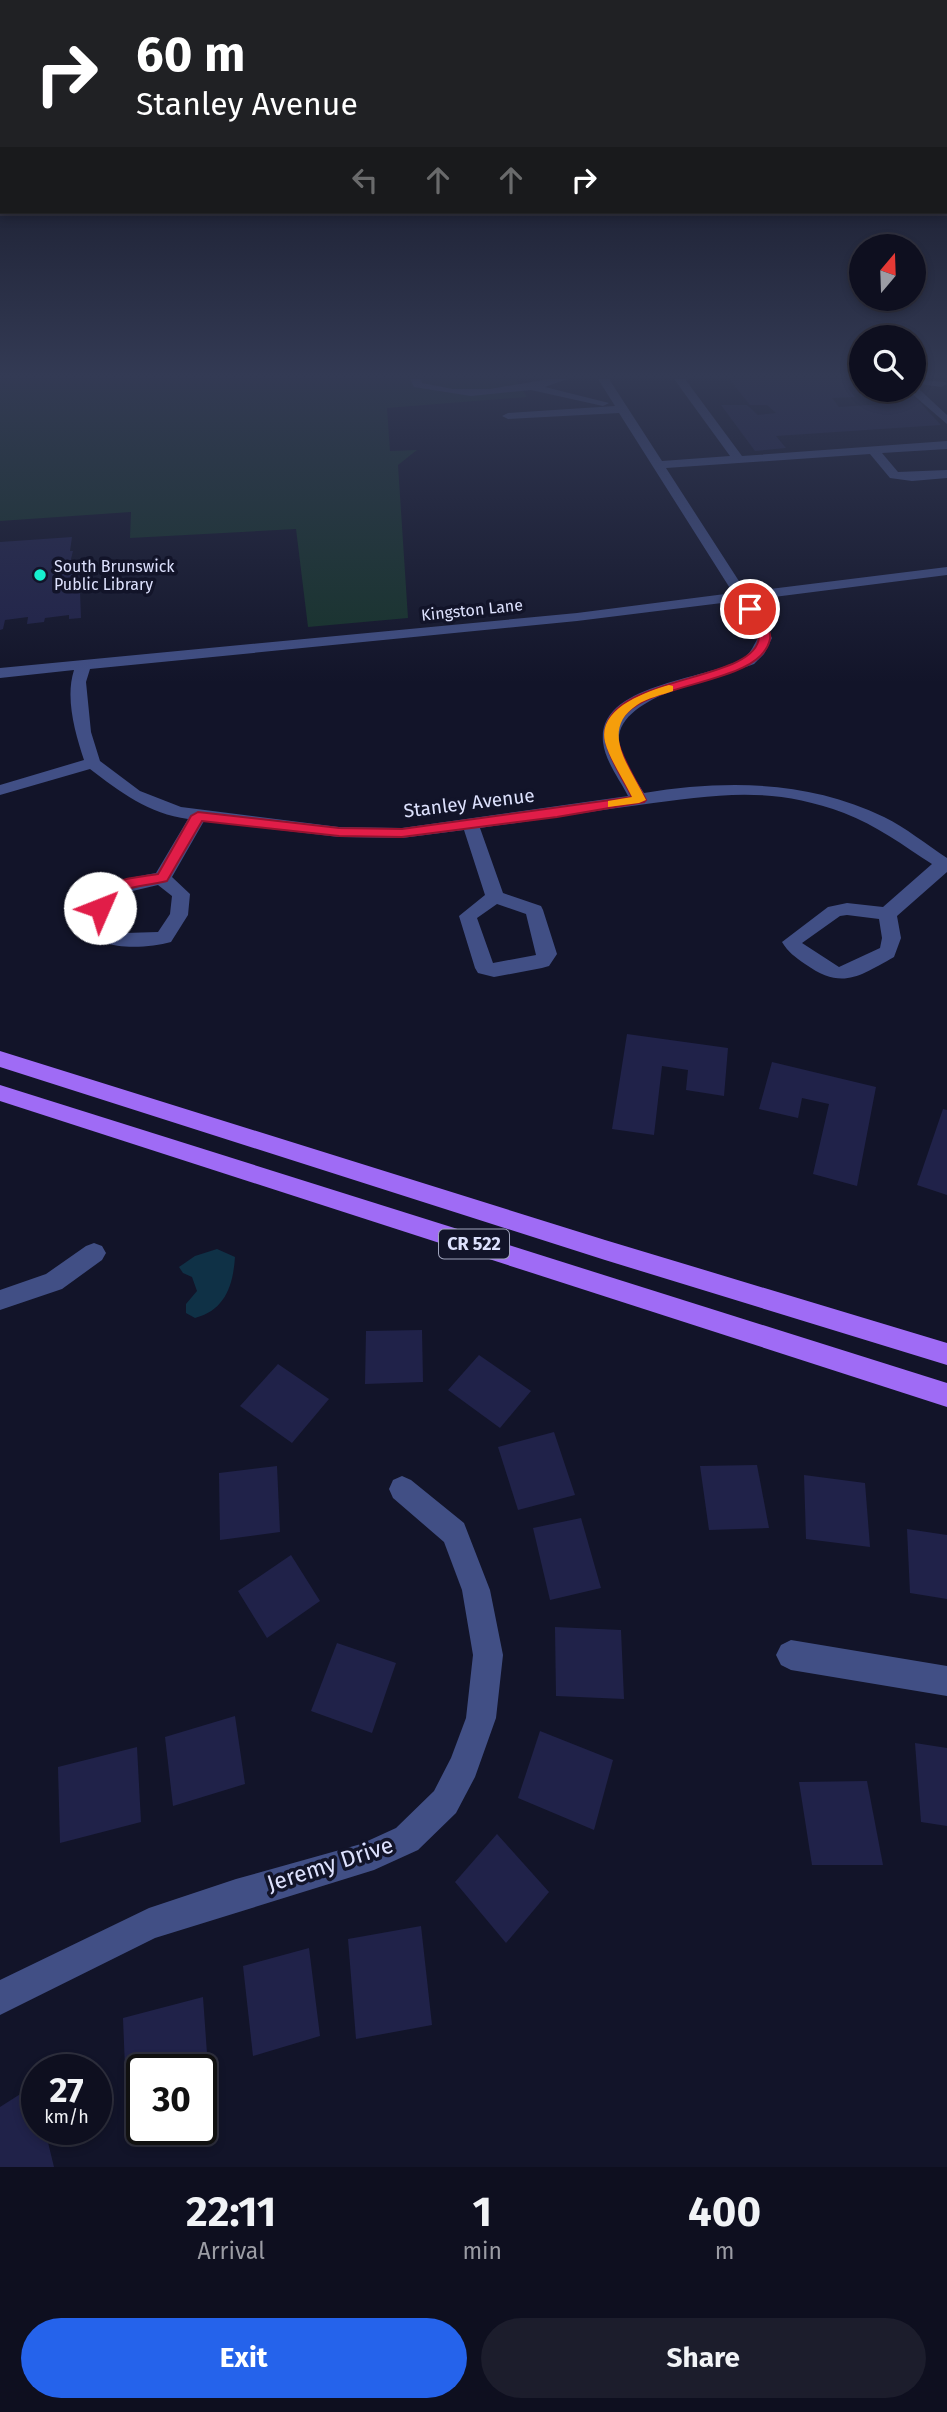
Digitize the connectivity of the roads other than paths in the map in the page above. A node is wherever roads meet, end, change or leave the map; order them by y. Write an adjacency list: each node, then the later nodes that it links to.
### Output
1 (668, 480): 3 (street)
2 (946, 572): 3 (street, Kingston Lane)
3 (742, 596): 4 (street, Kingston Lane); 8 (street)
4 (84, 664): 5 (street, Kingston Lane); 6 (street)
5 (0, 673)
6 (93, 763): 7 (street); 9 (street, Stanley Avenue)
7 (0, 790)
8 (639, 800): 10 (street, Stanley Avenue); 11 (street, Stanley Avenue)
9 (198, 816): 10 (street, Stanley Avenue); 12 (street)
10 (470, 824): 13 (street)
11 (945, 865): 14 (street)
12 (162, 878): 12 (street)
13 (495, 897): 13 (street)
14 (887, 914): 14 (street)
15 (0, 1059): 19 (main road, CR 522)
16 (0, 1093): 20 (main road, CR 522)
17 (94, 1253): 18 (street)
18 (0, 1300)
19 (947, 1354)
20 (947, 1395)
21 (402, 1489): 24 (street, Jeremy Drive)
22 (791, 1655): 23 (street)
23 (947, 1681)
24 (0, 1998)

